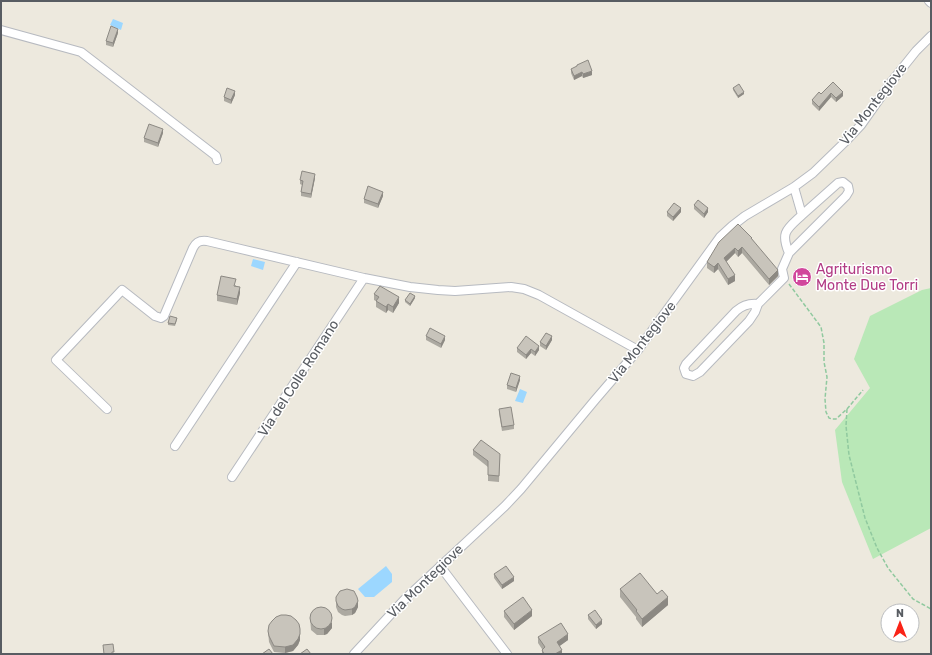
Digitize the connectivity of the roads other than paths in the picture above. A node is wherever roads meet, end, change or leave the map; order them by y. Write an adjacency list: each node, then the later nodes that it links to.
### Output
1 (929, 1): 2 (street)
2 (931, 3)
3 (1, 30): 5 (street)
4 (931, 36): 6 (street, Via Montegiove)
5 (217, 160)
6 (794, 187): 7 (street); 12 (street, Via Montegiove)
7 (802, 215): 8 (street); 8 (street)
8 (789, 253): 11 (street)
9 (298, 262): 10 (street); 13 (street); 14 (street)
10 (364, 278): 12 (street); 15 (street, Via del Colle Romano)
11 (758, 304): 11 (street)
12 (638, 350): 16 (street, Via Montegiove)
13 (107, 409)
14 (175, 446)
15 (232, 477)
16 (440, 566): 17 (street, Via Montegiove); 18 (street)
17 (354, 654)
18 (507, 654)

